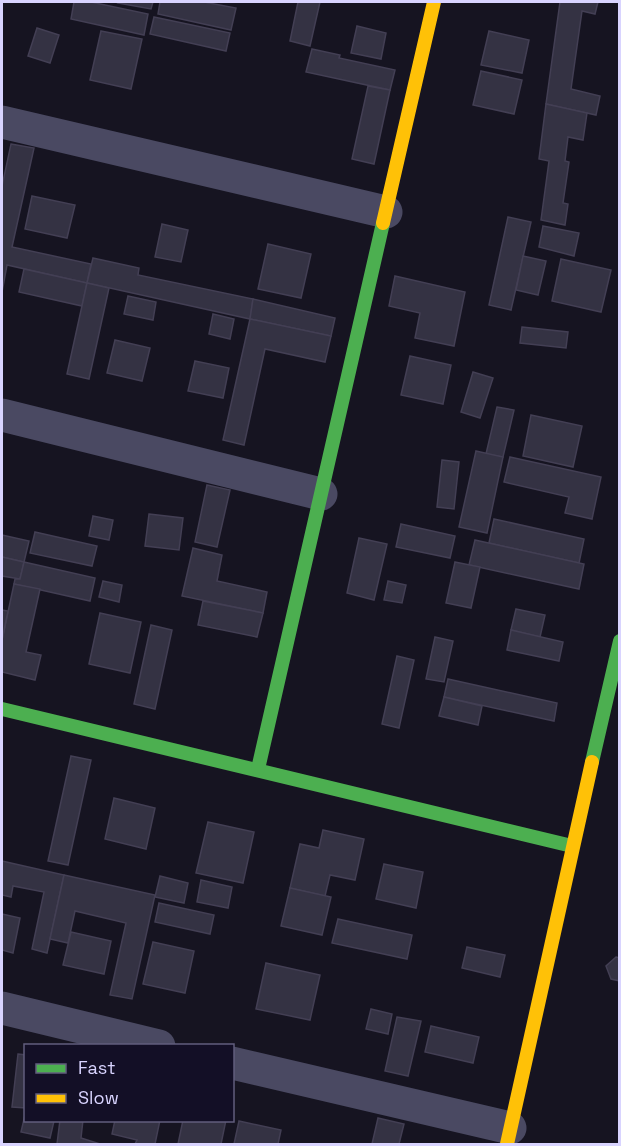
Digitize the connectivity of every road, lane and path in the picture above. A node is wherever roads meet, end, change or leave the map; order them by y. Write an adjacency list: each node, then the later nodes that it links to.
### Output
1 (434, 2): 3 (street)
2 (2, 122): 3 (street)
3 (386, 212): 5 (street)
4 (2, 415): 5 (street)
5 (321, 494): 8 (street)
6 (620, 641): 9 (street)
7 (2, 709): 8 (street)
8 (258, 770): 9 (street)
9 (572, 846): 13 (street)
10 (2, 1008): 11 (street)
11 (151, 1044)
12 (234, 1064): 13 (street)
13 (508, 1136)

